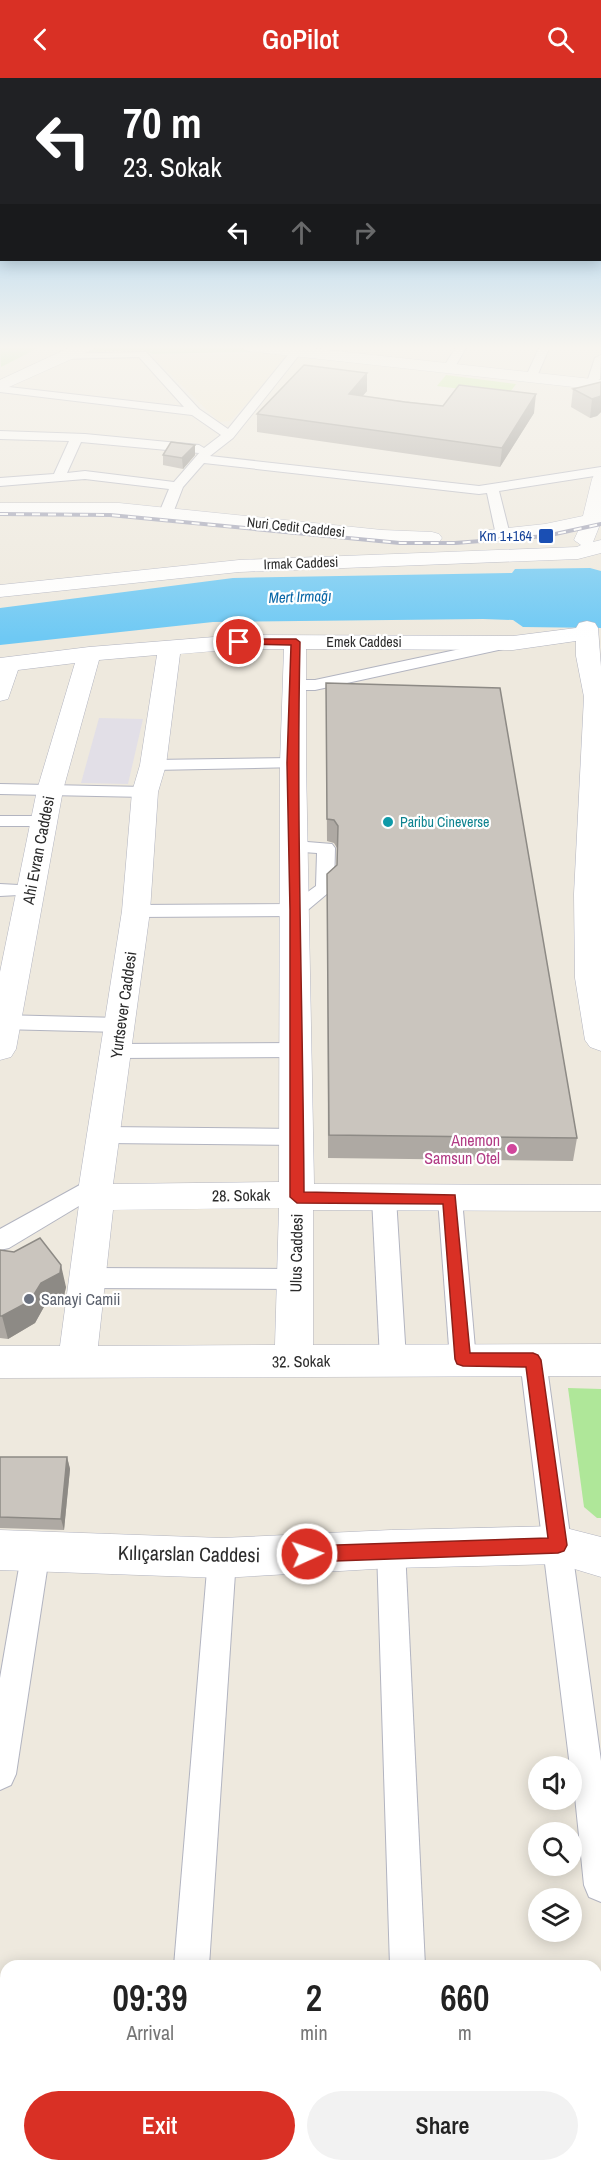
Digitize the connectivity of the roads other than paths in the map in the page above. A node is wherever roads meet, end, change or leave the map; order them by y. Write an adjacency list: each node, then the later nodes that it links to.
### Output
1 (74, 444): 6 (street)
2 (122, 444): 4 (street)
3 (218, 444): 4 (street)
4 (205, 454): 9 (street); 10 (street)
5 (601, 471): 10 (street)
6 (58, 478): 8 (street); 9 (street)
7 (601, 479): 13 (street)
8 (0, 482)
9 (177, 486): 12 (street)
10 (492, 488): 14 (street)
11 (0, 509): 12 (street, Nuri Cedit Caddesi)
12 (166, 513): 16 (street, Nuri Cedit Caddesi)
13 (592, 520): 14 (street); 18 (street)
14 (503, 535): 15 (street)
15 (472, 537)
16 (450, 538)
17 (601, 546): 18 (street, Irmak Caddesi)
18 (577, 557): 19 (street, Irmak Caddesi)
19 (0, 591)
20 (296, 642): 21 (street, Emek Caddesi); 22 (street, Emek Caddesi); 25 (street, Ulus Caddesi)
21 (513, 643): 25 (street); 40 (street, Emek Caddesi)
22 (169, 648): 23 (street, Emek Caddesi); 28 (street, Yurtsever Caddesi)
23 (88, 654): 24 (street, Emek Caddesi); 30 (street, Ahi Evran Caddesi)
24 (4, 665): 26 (street)
25 (294, 685): 27 (street, Ulus Caddesi)
26 (0, 694)
27 (292, 763): 28 (street); 35 (street, Ulus Caddesi)
28 (149, 779): 30 (street); 36 (street, Yurtsever Caddesi)
29 (0, 789): 30 (street)
30 (50, 790): 32 (street, Ahi Evran Caddesi)
31 (0, 821): 32 (street)
32 (45, 821): 34 (street, Ahi Evran Caddesi)
33 (0, 890): 34 (street)
34 (30, 890): 37 (street, Ahi Evran Caddesi)
35 (296, 910): 36 (street); 42 (street, Ulus Caddesi)
36 (136, 911): 39 (street, Yurtsever Caddesi)
37 (9, 952): 38 (street, Ahi Evran Caddesi)
38 (2, 1022): 39 (street); 41 (street, Ahi Evran Caddesi)
39 (118, 1038): 42 (street); 43 (street, Yurtsever Caddesi)
40 (601, 1040)
41 (0, 1049)
42 (296, 1050): 44 (street, Ulus Caddesi)
43 (105, 1135): 44 (street); 45 (street, Yurtsever Caddesi)
44 (297, 1137): 46 (street, Ulus Caddesi)
45 (96, 1191): 46 (street, 28. Sokak); 50 (street); 51 (street, Yurtsever Caddesi)
46 (297, 1197): 47 (street, 28. Sokak); 52 (street, Ulus Caddesi)
47 (384, 1198): 49 (street, 28. Sokak); 53 (street)
48 (601, 1198): 49 (street, 28. Sokak)
49 (450, 1199): 54 (street)
50 (0, 1241)
51 (86, 1278): 52 (street); 59 (street, Yurtsever Caddesi)
52 (295, 1279): 57 (street, Ulus Caddesi)
53 (393, 1359): 54 (street, 32. Sokak); 57 (street, 32. Sokak)
54 (463, 1359): 55 (street, 32. Sokak)
55 (533, 1360): 56 (street, 32. Sokak); 61 (street)
56 (601, 1360)
57 (294, 1361): 59 (street, 32. Sokak)
58 (0, 1362): 59 (street, 32. Sokak)
59 (77, 1362)
60 (601, 1535): 61 (street, Kılıçarslan Caddesi)
61 (558, 1545): 63 (street, Kılıçarslan Caddesi); 64 (street, Kılıçarslan Caddesi); 67 (street)
62 (18, 1550): 65 (street, Kılıçarslan Caddesi); 66 (street)
63 (391, 1550): 65 (street, Kılıçarslan Caddesi); 69 (street)
64 (601, 1557)
65 (222, 1558): 68 (street)
66 (0, 1774)
67 (601, 1886)
68 (190, 1960)
69 (408, 1960)

